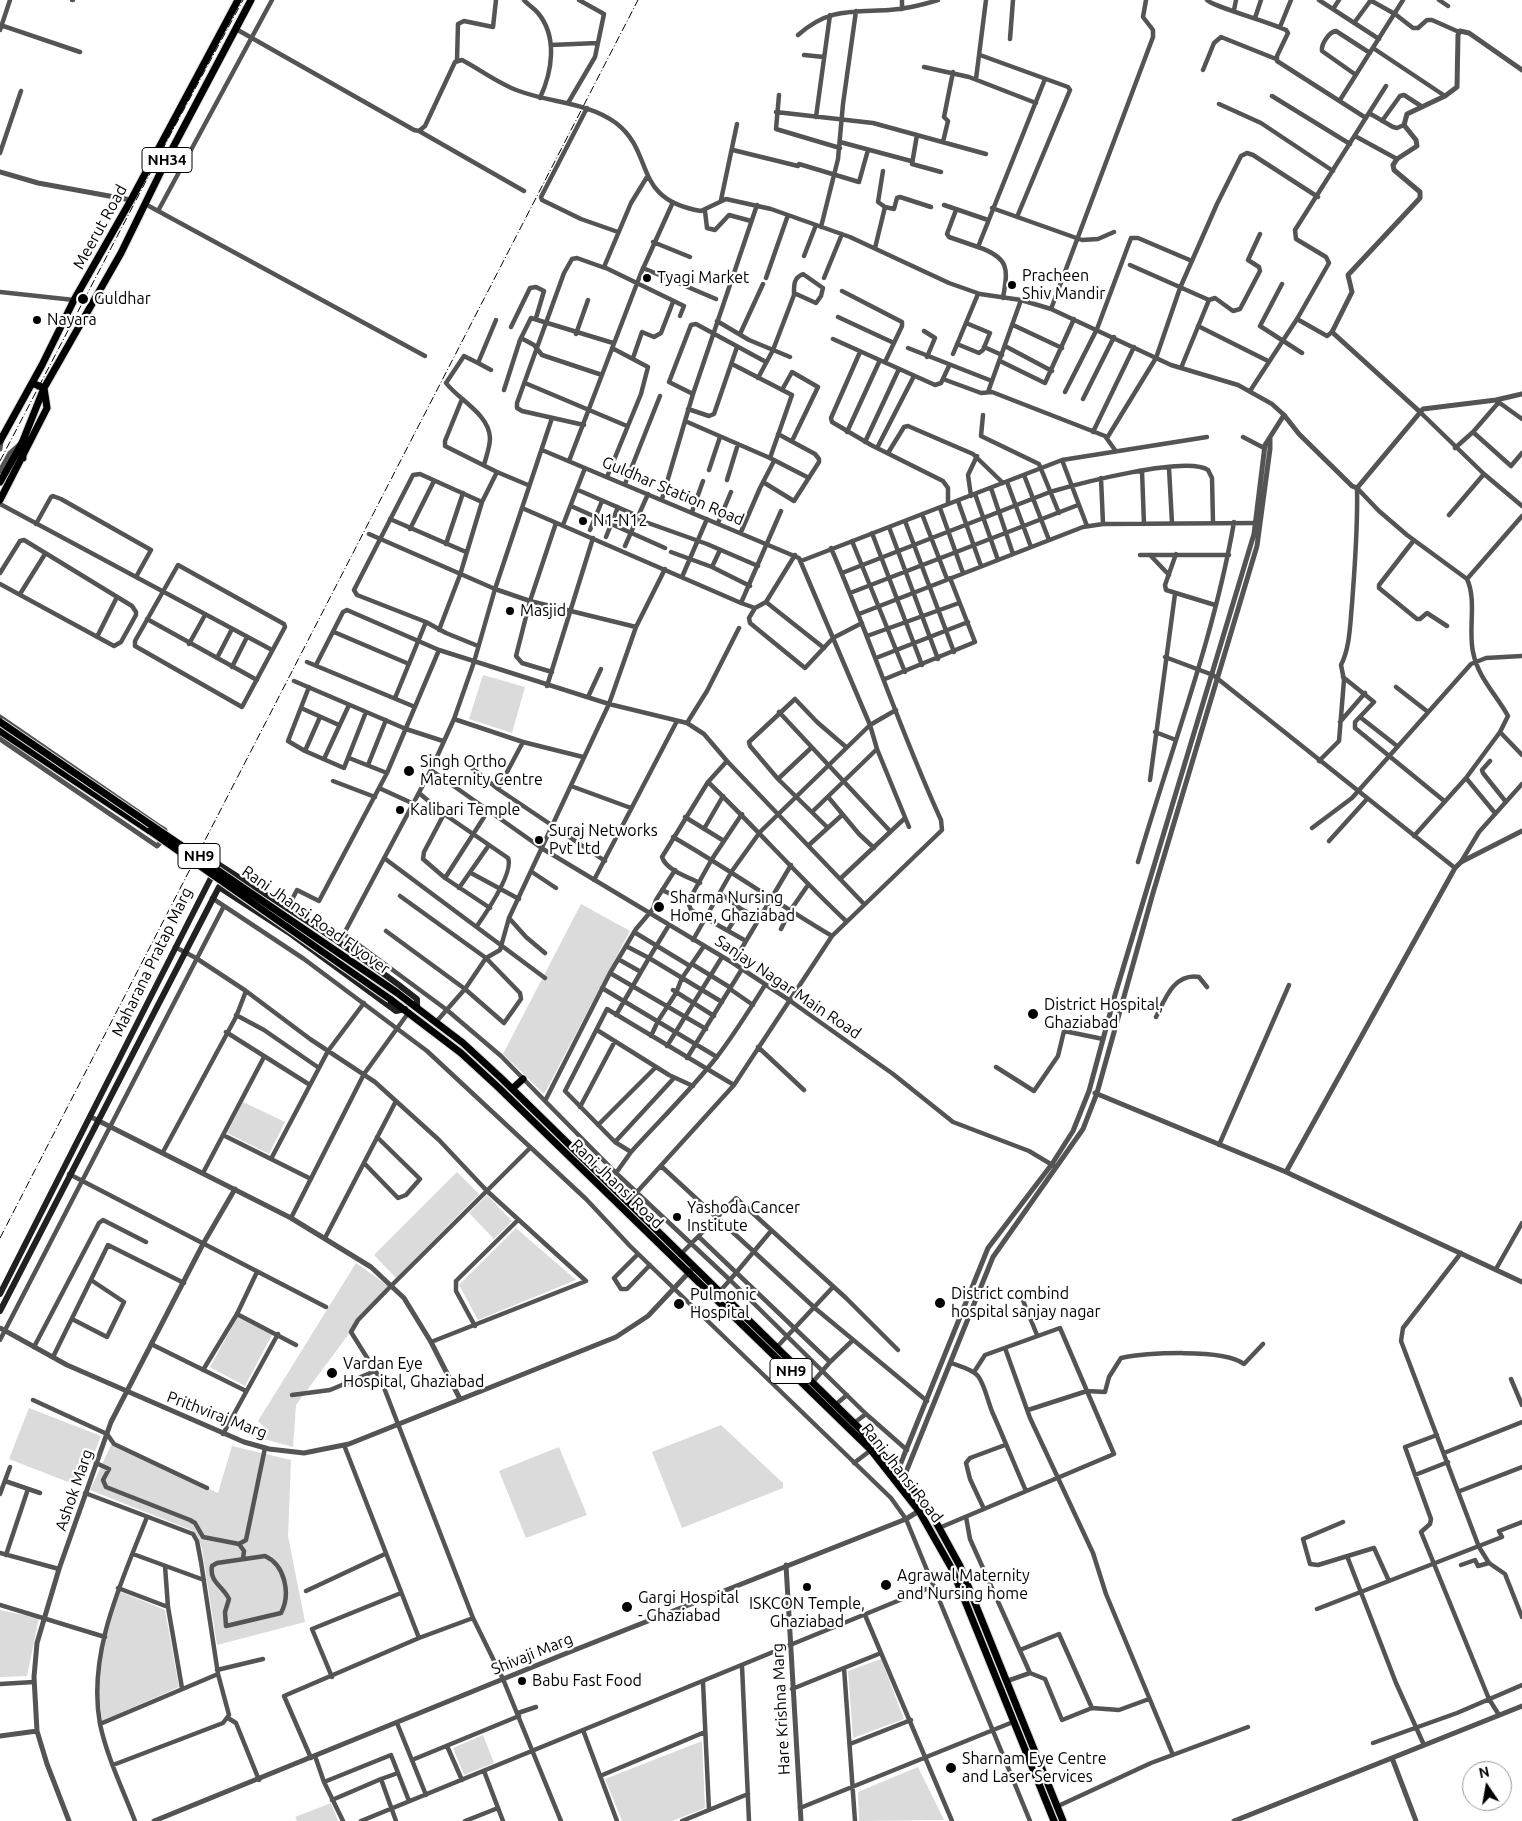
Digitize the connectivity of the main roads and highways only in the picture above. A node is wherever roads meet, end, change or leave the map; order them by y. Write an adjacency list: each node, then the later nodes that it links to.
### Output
1 (238, 0): 3 (main road, Meerut Road / NH34)
2 (252, 0): 4 (main road, Meerut Road / NH34)
3 (32, 383): 4 (main road); 5 (main road, Meerut Road / NH34)
4 (44, 388): 6 (main road, Meerut Road / NH34); 7 (main road)
5 (0, 440)
6 (22, 443): 7 (main road); 8 (main road, NH34)
7 (23, 458): 9 (main road)
8 (0, 482)
9 (0, 500)
10 (0, 722): 14 (main road, Rani Jhansi Road Flyover / NH9, bridge)
11 (0, 730): 15 (main road, Rani Jhansi Road Flyover / NH9, bridge)
12 (208, 880): 13 (main road); 14 (main road, Maharana Pratap Marg); 19 (main road, Maharana Pratap Marg)
13 (219, 887): 15 (main road, Maharana Pratap Marg); 19 (main road, Maharana Pratap Marg)
14 (417, 1007): 17 (main road, Rani Jhansi Road / NH9)
15 (407, 1011): 20 (main road, Rani Jhansi Road / NH9)
16 (523, 1079): 17 (main road)
17 (512, 1089): 18 (main road, Rani Jhansi Road / NH9)
18 (538, 1115): 20 (main road); 21 (main road, Rani Jhansi Road / NH9)
19 (94, 1119): 24 (main road, Maharana Pratap Marg); 25 (main road, Maharana Pratap Marg)
20 (532, 1121): 22 (main road, Rani Jhansi Road / NH9)
21 (551, 1128): 22 (main road); 23 (main road, Rani Jhansi Road / NH9)
22 (545, 1134): 23 (main road, Rani Jhansi Road / NH9)
23 (691, 1270): 26 (main road, Rani Jhansi Road / NH9); 26 (main road, Rani Jhansi Road / NH9)
24 (0, 1294)
25 (0, 1311)
26 (852, 1425): 27 (main road, Rani Jhansi Road / NH9); 28 (main road, Rani Jhansi Road / NH9)
27 (1007, 1681): 28 (main road); 29 (main road, Rani Jhansi Road / NH9)
28 (998, 1686): 30 (main road, Rani Jhansi Road / NH9)
29 (1022, 1719): 30 (main road); 32 (main road, Rani Jhansi Road / NH9)
30 (1014, 1722): 31 (main road, Rani Jhansi Road / NH9)
31 (1054, 1821)
32 (1063, 1821)

